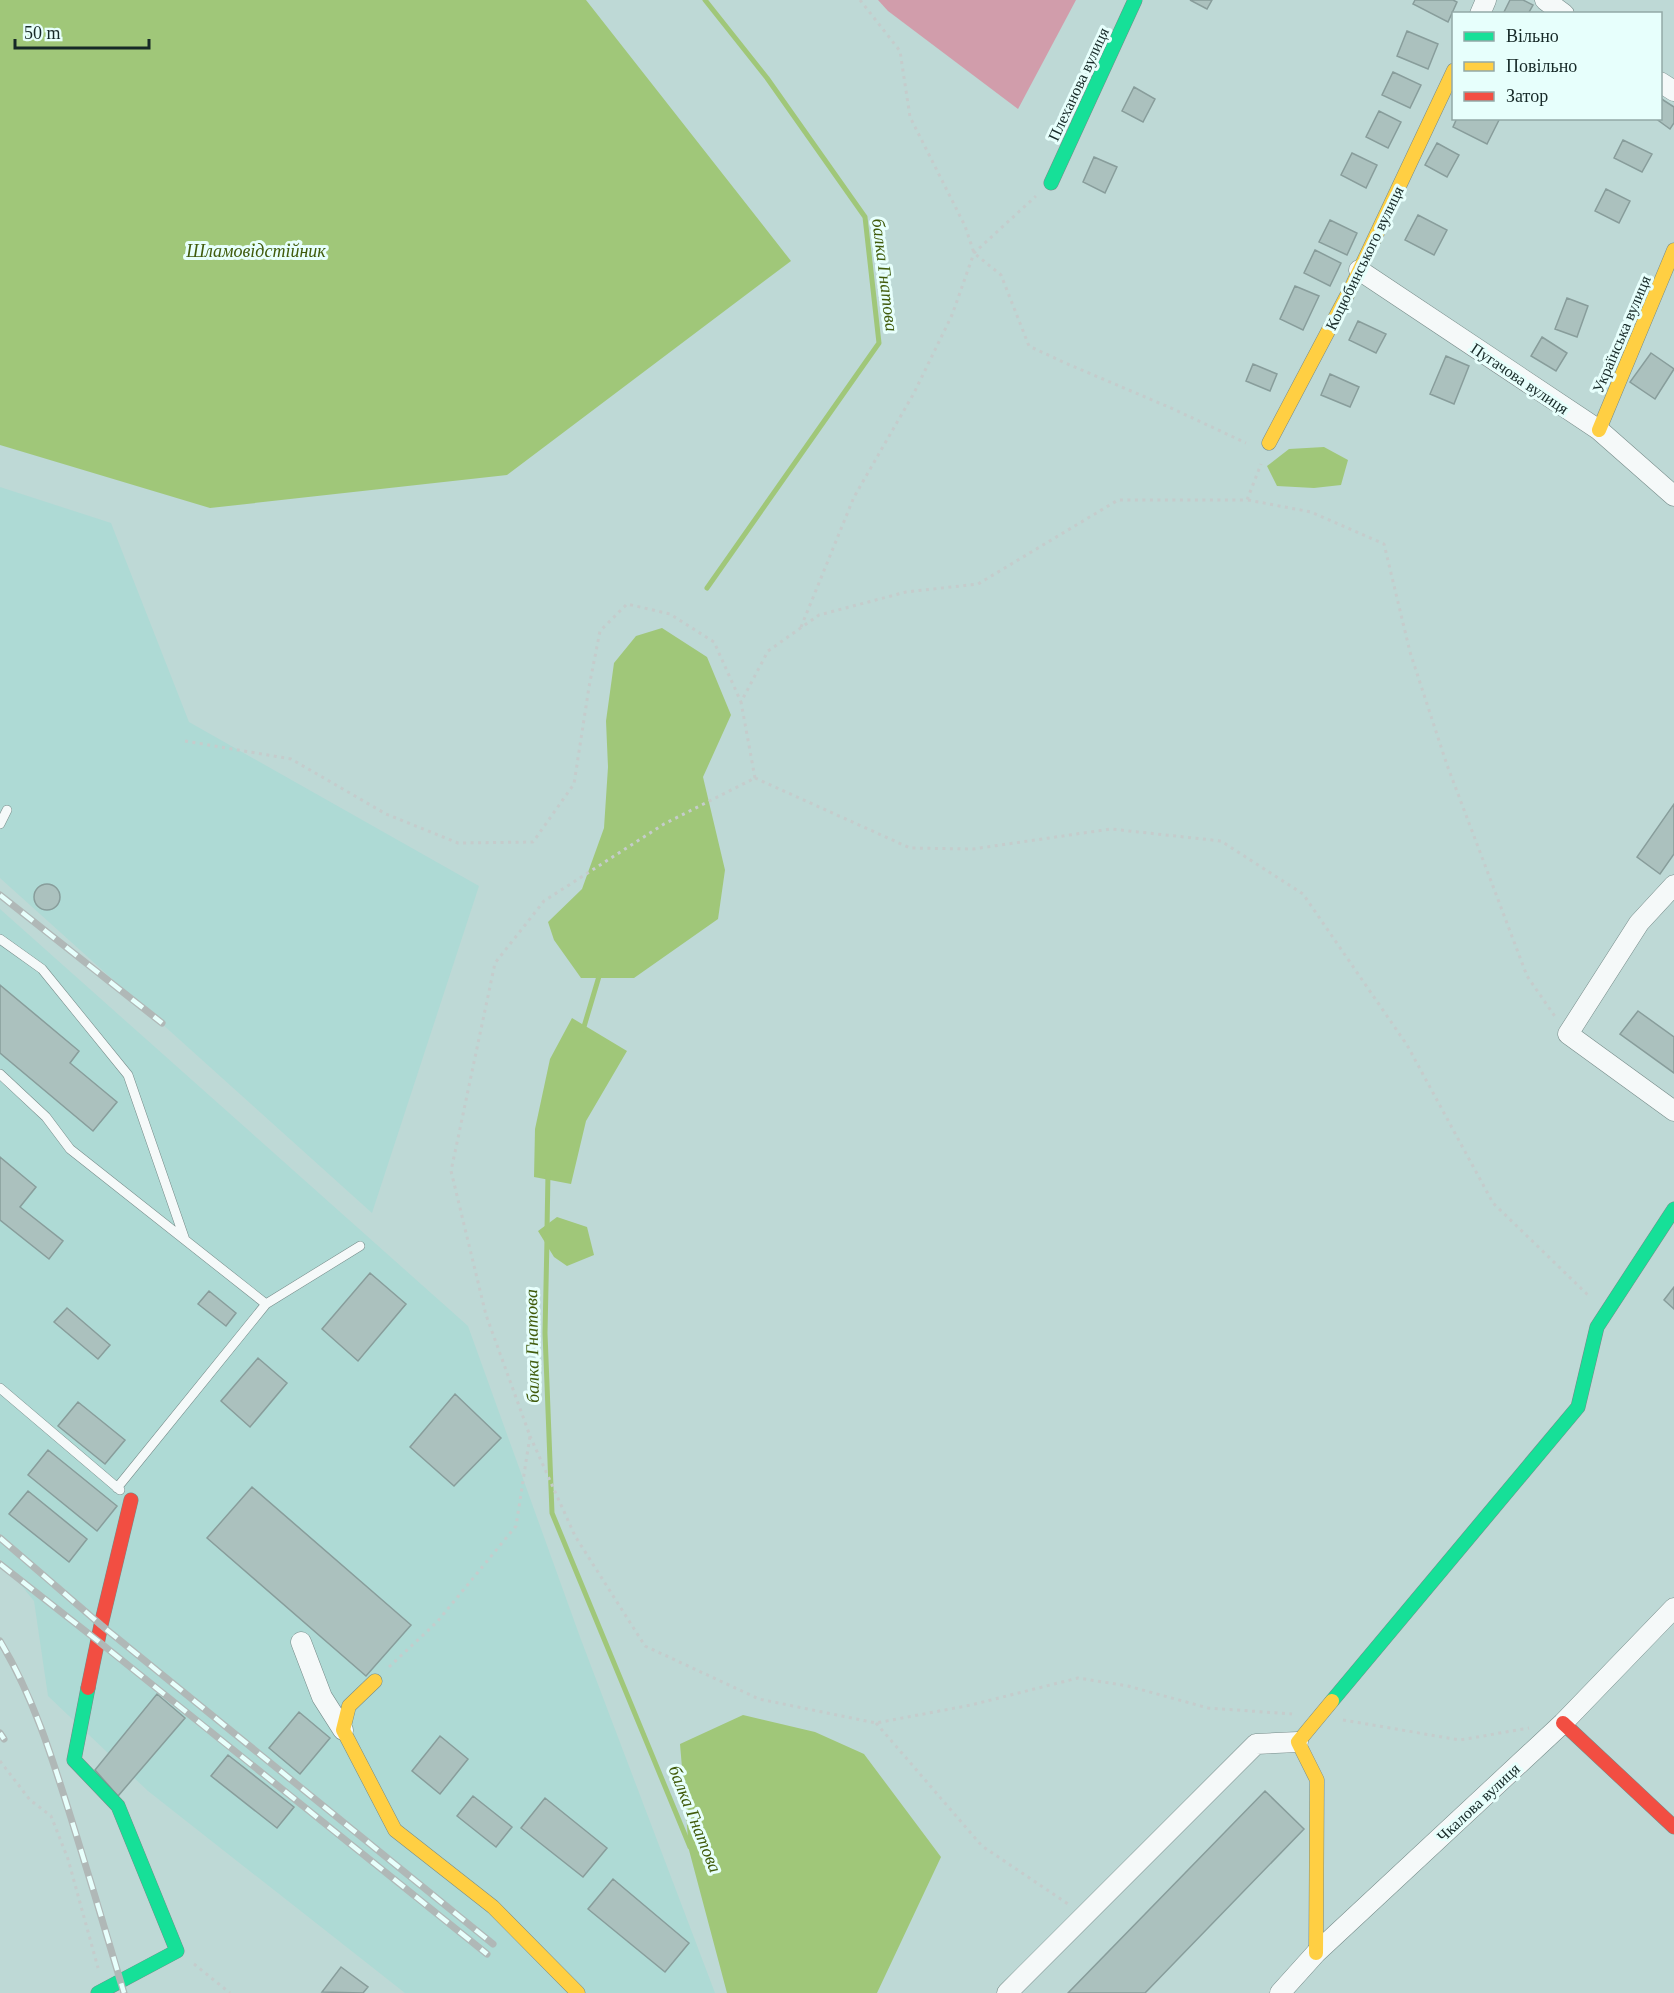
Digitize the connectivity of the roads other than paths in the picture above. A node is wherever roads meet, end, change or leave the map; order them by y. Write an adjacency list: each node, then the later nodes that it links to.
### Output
1 (1136, 0): 5 (street, Плеханова вулиця)
2 (1545, 0): 3 (street)
3 (1561, 12)
4 (1452, 73): 7 (street, Коцюбинського вулиця)
5 (1051, 183)
6 (1674, 250): 8 (street, Українська вулиця)
7 (1359, 270): 8 (street, Пугачова вулиця); 9 (street, Коцюбинського вулиця)
8 (1599, 430): 10 (street, Пугачова вулиця)
9 (1269, 443)
10 (1674, 495)
11 (7, 810): 12 (lane)
12 (0, 824)
13 (1674, 885): 16 (street)
14 (0, 939): 18 (lane)
15 (0, 1074): 18 (lane)
16 (1674, 1111)
17 (1674, 1209): 29 (street)
18 (185, 1240): 20 (lane)
19 (360, 1246): 20 (lane)
20 (266, 1304): 22 (lane)
21 (0, 1388): 22 (lane)
22 (117, 1488): 23 (lane)
23 (131, 1500): 32 (street)
24 (1674, 1608): 27 (street, Чкалова вулиця)
25 (301, 1642): 28 (street)
26 (375, 1681): 28 (street)
27 (1563, 1723): 30 (street); 31 (street, Чкалова вулиця)
28 (344, 1730): 33 (street)
29 (1298, 1742): 31 (street); 34 (street)
30 (1674, 1827)
31 (1316, 1953): 35 (street, Чкалова вулиця)
32 (98, 1993)
33 (578, 1993)
34 (1007, 1993)
35 (1280, 1993)

